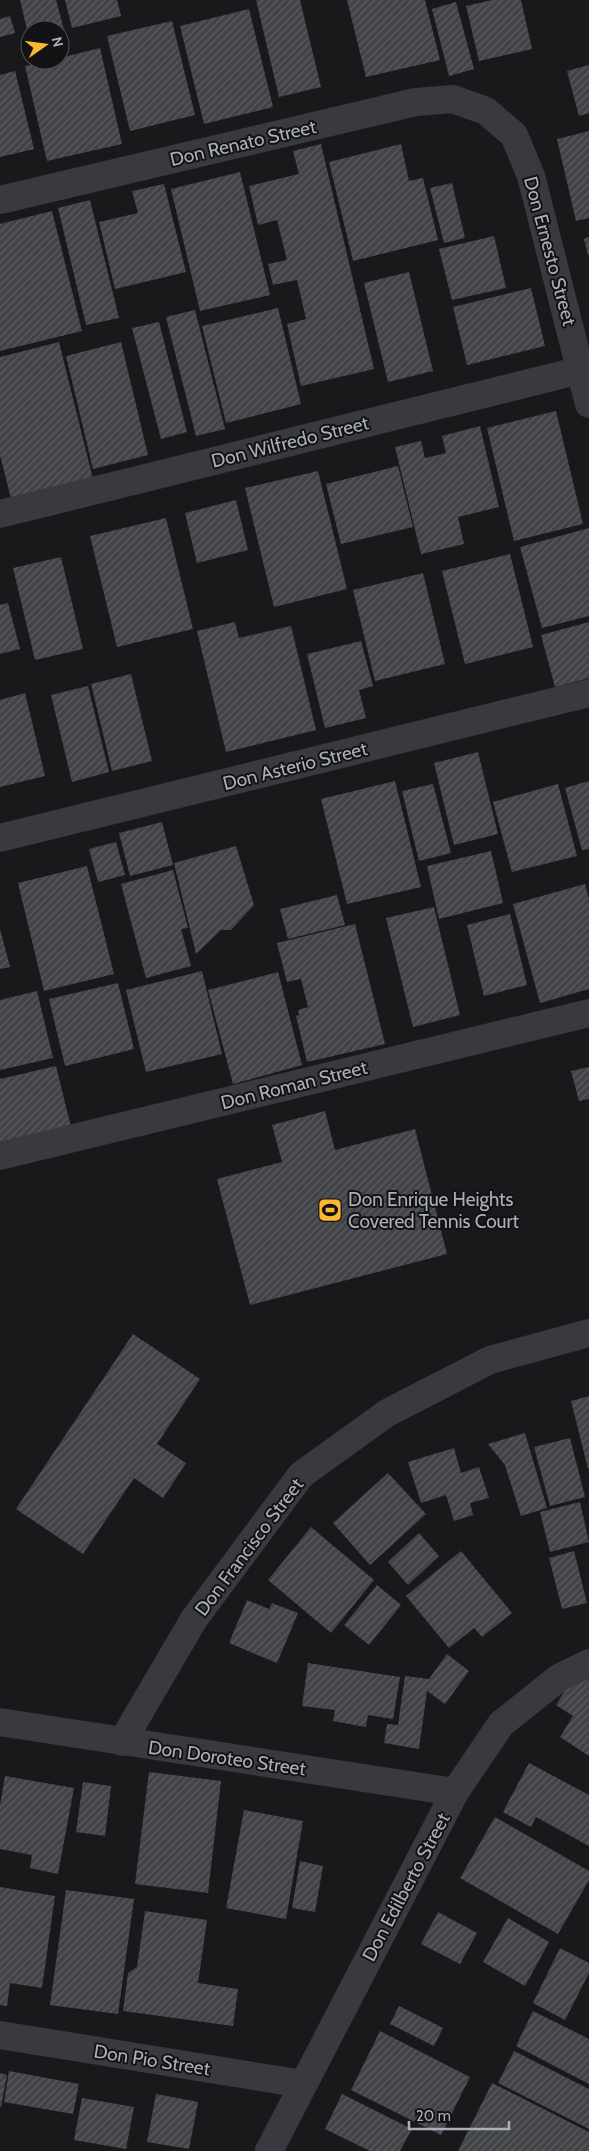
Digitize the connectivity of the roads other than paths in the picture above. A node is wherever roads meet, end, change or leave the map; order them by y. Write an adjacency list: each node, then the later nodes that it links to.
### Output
1 (486, 111): 2 (street, Don Renato Street); 3 (street, Don Ernesto Street)
2 (0, 200)
3 (581, 370): 4 (street, Don Ernesto Street); 5 (street, Don Wilfredo Street)
4 (589, 404)
5 (0, 514)
6 (589, 693): 7 (street, Don Asterio Street)
7 (0, 838)
8 (589, 1014): 9 (street, Don Roman Street)
9 (0, 1156)
10 (589, 1333): 13 (street, Don Francisco Street)
11 (589, 1663): 14 (street, Don Edilberto Street)
12 (0, 1722): 13 (street, Don Doroteo Street)
13 (122, 1742): 14 (street, Don Doroteo Street)
14 (455, 1792): 16 (street, Don Edilberto Street)
15 (0, 2035): 16 (street, Don Pio Street)
16 (303, 2084): 17 (street, Don Edilberto Street)
17 (270, 2151)

